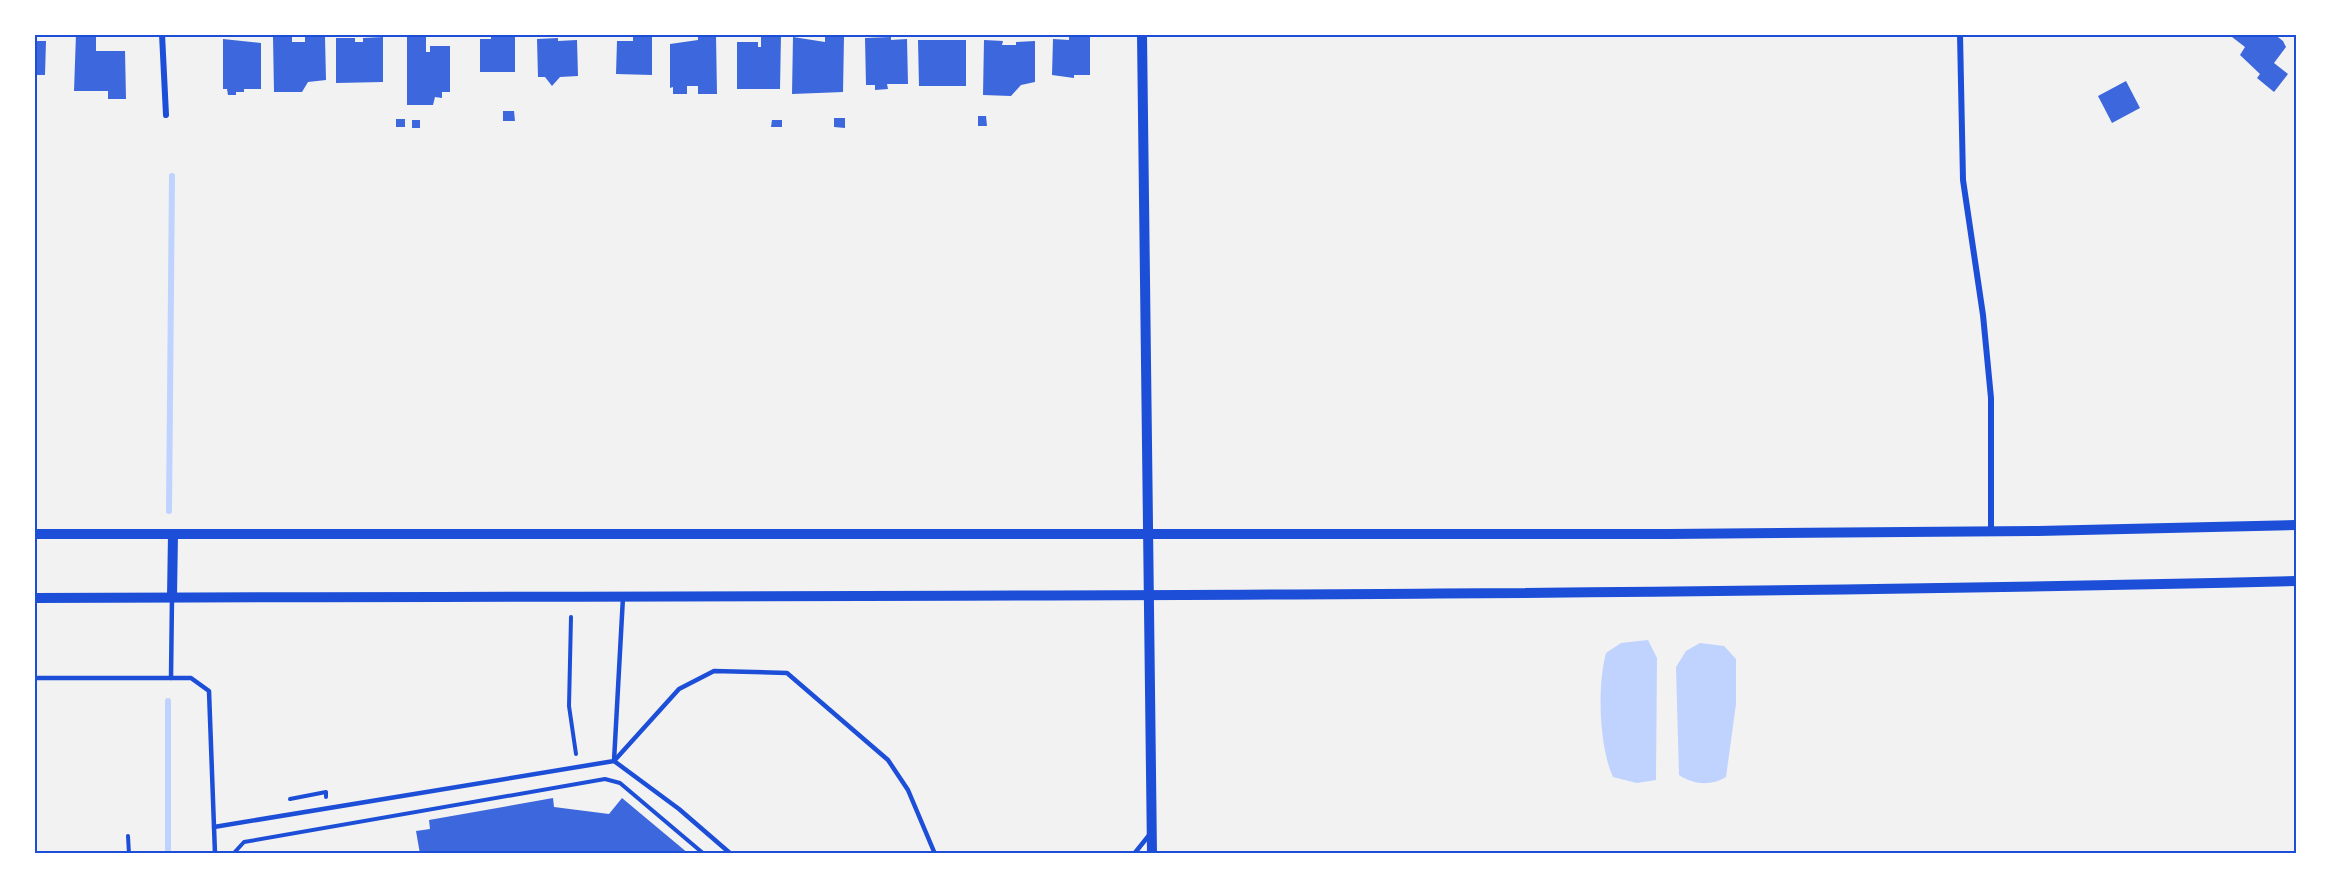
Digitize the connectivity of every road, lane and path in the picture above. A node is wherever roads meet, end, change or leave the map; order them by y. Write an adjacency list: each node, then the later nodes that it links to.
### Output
1 (162, 34): 4 (street)
2 (1142, 34): 9 (street)
3 (1960, 34): 6 (street)
4 (166, 114)
5 (2296, 525): 6 (street)
6 (1991, 532): 9 (street)
7 (34, 534): 8 (street)
8 (173, 534): 9 (street); 13 (street)
9 (1148, 534): 11 (street)
10 (2296, 581): 11 (street)
11 (1148, 594): 12 (street); 23 (street)
12 (623, 596): 13 (street); 19 (lane)
13 (172, 597): 14 (street); 17 (lane)
14 (34, 598)
15 (572, 617): 18 (path)
16 (34, 678): 17 (lane)
17 (171, 678): 22 (lane)
18 (576, 754)
19 (614, 761): 22 (lane); 29 (lane); 30 (lane)
20 (290, 799): 21 (path)
21 (326, 799)
22 (214, 827): 26 (lane)
23 (1152, 831): 31 (lane); 32 (street)
24 (128, 836): 25 (path)
25 (129, 854)
26 (215, 854)
27 (233, 854): 28 (path)
28 (704, 854)
29 (731, 854)
30 (935, 854)
31 (1134, 854)
32 (1152, 854)

